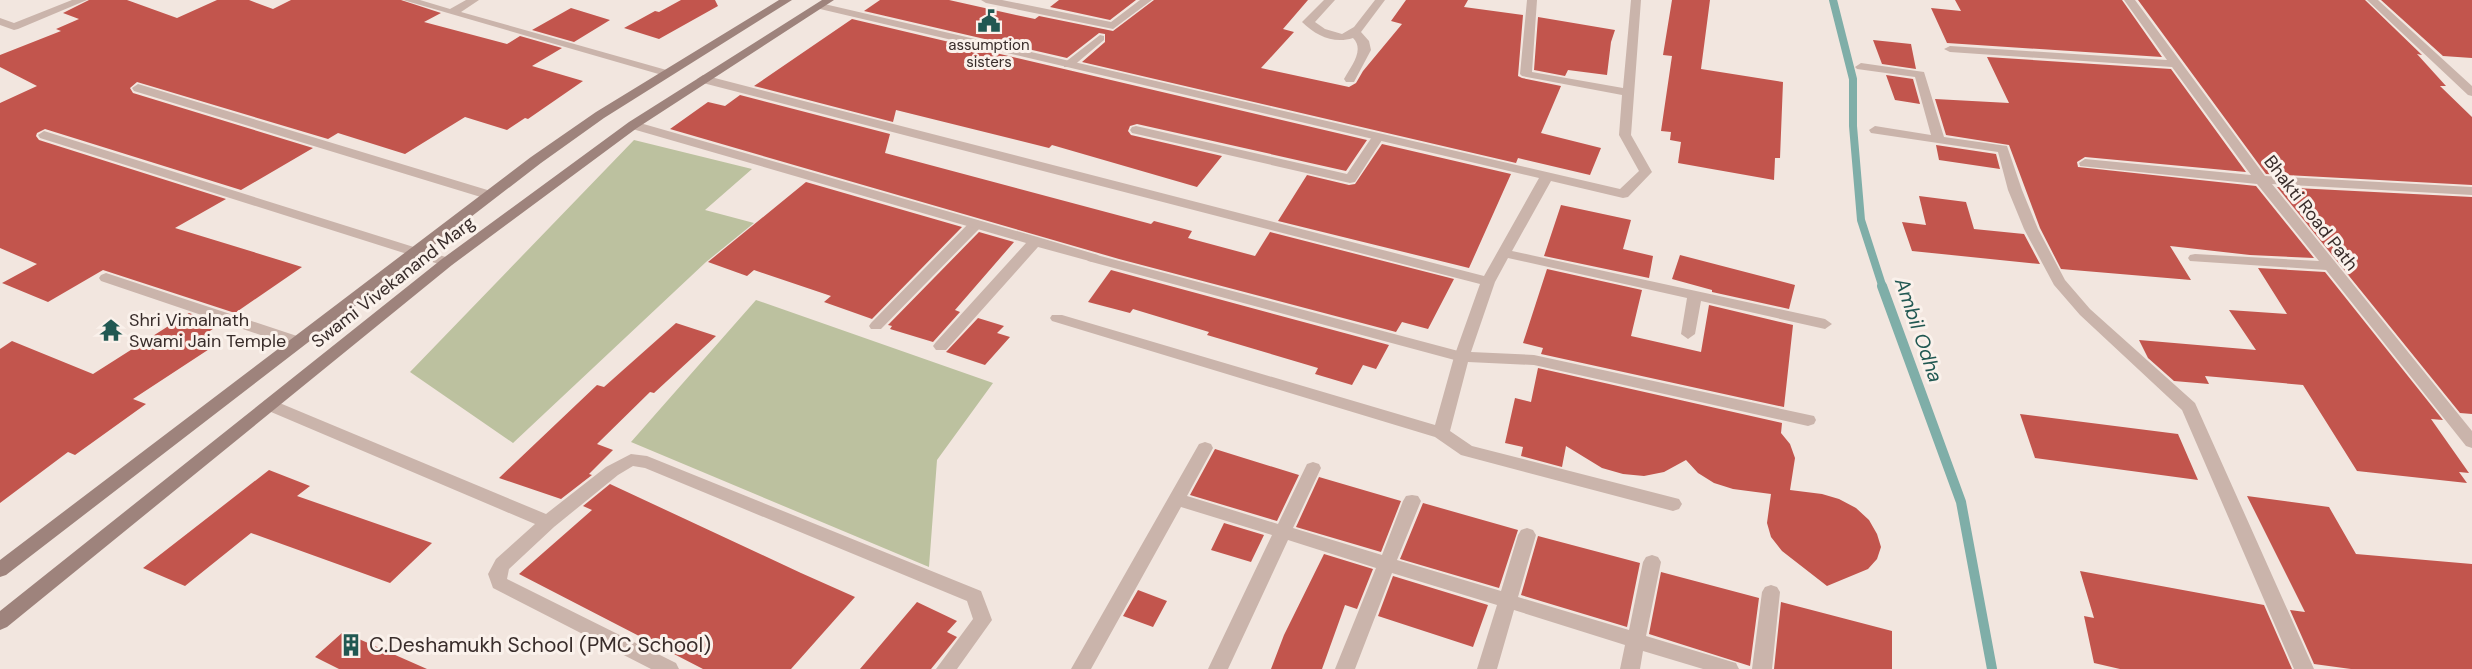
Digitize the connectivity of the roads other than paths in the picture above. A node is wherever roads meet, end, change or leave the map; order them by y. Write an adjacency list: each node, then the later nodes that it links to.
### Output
1 (82, 0): 15 (street)
2 (408, 0): 14 (street)
3 (474, 0): 14 (street)
4 (787, 0): 22 (main road, Swami Vivekanand Marg)
5 (986, 0): 6 (street)
6 (1147, 0)
7 (1330, 0): 16 (street)
8 (1380, 0): 16 (street)
9 (1532, 0): 26 (street)
10 (1636, 0): 26 (street)
11 (2129, 0): 19 (street, Bhakti Road Path)
12 (2372, 0): 27 (street)
13 (824, 3): 20 (street); 23 (main road, Swami Vivekanand Marg)
14 (452, 12): 22 (street)
15 (0, 21)
16 (1356, 34): 24 (street)
17 (1100, 38): 20 (street)
18 (1950, 49): 19 (street)
19 (2176, 64): 36 (street, Bhakti Road Path)
20 (1068, 65): 32 (street)
21 (1861, 67): 33 (street)
22 (666, 73): 38 (main road, Swami Vivekanand Marg)
23 (703, 79): 28 (main road, Swami Vivekanand Marg); 47 (street)
24 (1350, 79)
25 (138, 88): 38 (street)
26 (1628, 92): 35 (street)
27 (2472, 92)
28 (633, 125): 39 (street); 44 (main road, Swami Vivekanand Marg)
29 (1136, 130): 32 (street)
30 (1875, 130): 33 (street)
31 (44, 135): 41 (street)
32 (1378, 137): 35 (street)
33 (1939, 140): 84 (street)
34 (2085, 163): 36 (street)
35 (1547, 176): 42 (street)
36 (2261, 180): 37 (street); 45 (street, Bhakti Road Path)
37 (2472, 191)
38 (489, 195): 41 (main road, Swami Vivekanand Marg)
39 (976, 224): 40 (street); 51 (street)
40 (1036, 241): 54 (street); 55 (street)
41 (414, 253): 44 (street); 53 (main road, Swami Vivekanand Marg)
42 (1503, 254): 47 (street); 48 (street)
43 (2195, 258): 45 (street)
44 (447, 262): 56 (main road, Swami Vivekanand Marg)
45 (2330, 266): 59 (street, Bhakti Road Path)
46 (106, 278): 53 (street)
47 (1488, 282): 55 (street)
48 (1695, 296): 50 (street); 52 (street)
49 (1057, 318): 58 (street)
50 (1825, 324)
51 (876, 326)
52 (1688, 334)
53 (298, 342): 70 (main road, Swami Vivekanand Marg)
54 (941, 346)
55 (1462, 357): 57 (street); 58 (street)
56 (270, 405): 65 (street); 73 (main road, Swami Vivekanand Marg)
57 (1808, 420)
58 (1441, 433): 64 (street)
59 (2472, 442)
60 (1204, 448): 62 (street)
61 (1313, 468): 66 (street)
62 (1176, 500): 66 (street); 77 (street)
63 (1412, 501): 69 (street)
64 (1672, 504)
65 (548, 522): 75 (street); 76 (street)
66 (1282, 532): 69 (street); 78 (street)
67 (1527, 535): 72 (street)
68 (1652, 562): 74 (street)
69 (1387, 564): 72 (street); 79 (street)
70 (2, 566)
71 (1770, 592): 83 (street)
72 (1507, 601): 74 (street); 80 (street)
73 (0, 622)
74 (1636, 640): 81 (street); 82 (street)
75 (669, 669)
76 (946, 669)
77 (1081, 669)
78 (1218, 669)
79 (1345, 669)
80 (1487, 669)
81 (1630, 669)
82 (1729, 669)
83 (1762, 669)
84 (2304, 669)

